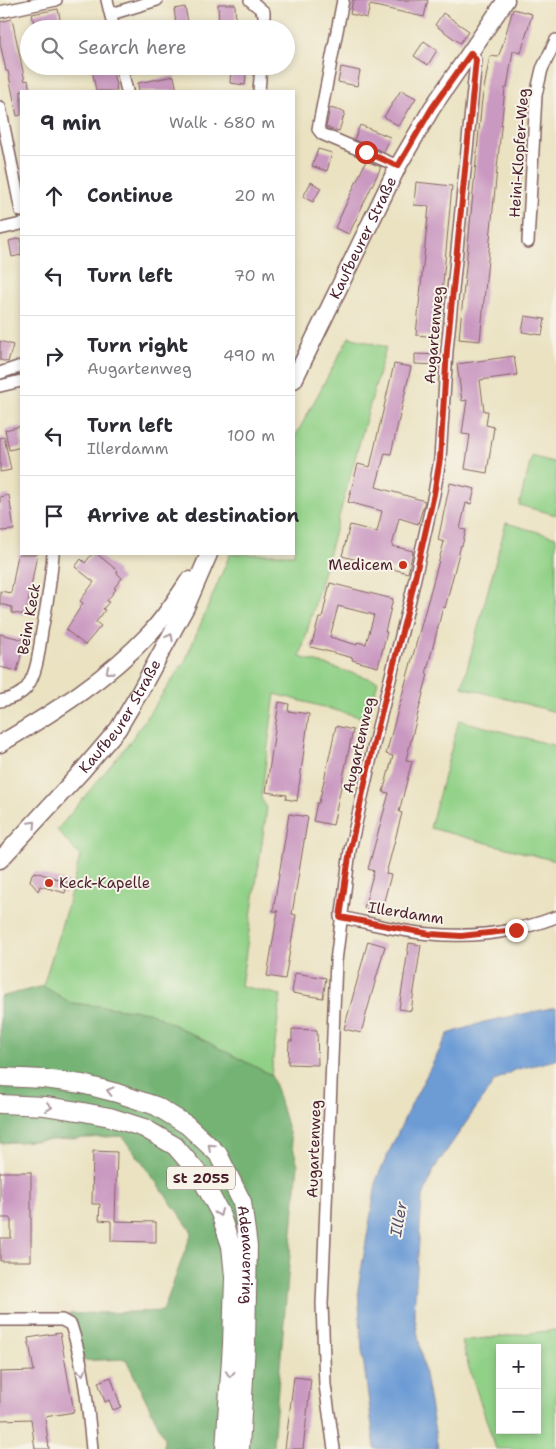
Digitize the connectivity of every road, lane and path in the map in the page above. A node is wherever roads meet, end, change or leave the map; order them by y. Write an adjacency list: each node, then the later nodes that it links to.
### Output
1 (56, 0): 7 (street)
2 (107, 0): 8 (street)
3 (157, 0): 8 (street)
4 (250, 0): 10 (street)
5 (343, 0): 18 (street)
6 (506, 0): 12 (street, Kaufbeurer Straße)
7 (0, 12)
8 (111, 14): 9 (street)
9 (112, 20)
10 (264, 20)
11 (556, 40): 22 (street, Heini-Klopfer-Weg)
12 (471, 53): 18 (street, Kaufbeurer Straße); 35 (street, Augartenweg)
13 (123, 75): 15 (street)
14 (260, 75): 16 (street)
15 (127, 90)
16 (259, 90)
17 (0, 106): 19 (street)
18 (398, 166): 23 (street, Kaufbeurer Straße)
19 (20, 206)
20 (20, 224): 21 (street)
21 (0, 228)
22 (528, 242)
23 (299, 356): 26 (street, Kaufbeurer Straße)
24 (20, 366): 25 (street)
25 (0, 373)
26 (295, 375)
27 (20, 381): 28 (street)
28 (0, 386)
29 (53, 555): 32 (street, Beim Keck)
30 (207, 555): 33 (street, Kaufbeurer Straße, one-way to 33)
31 (208, 555): 34 (street, Kaufbeurer Straße, one-way to 31)
32 (0, 701)
33 (0, 744)
34 (0, 860)
35 (340, 917): 36 (street, Illerdamm); 44 (street, Augartenweg)
36 (556, 917)
37 (0, 1078): 40 (main road, Adenauerring / St 2055, one-way to 37)
38 (0, 1104): 40 (main road, Adenauerring / St 2055, one-way to 40)
39 (0, 1320): 41 (street, one-way to 41)
40 (236, 1396): 42 (main road, Adenauerring / St 2055); 43 (main road, Adenauerring / St 2055)
41 (92, 1449)
42 (225, 1449)
43 (240, 1449)
44 (334, 1449)

